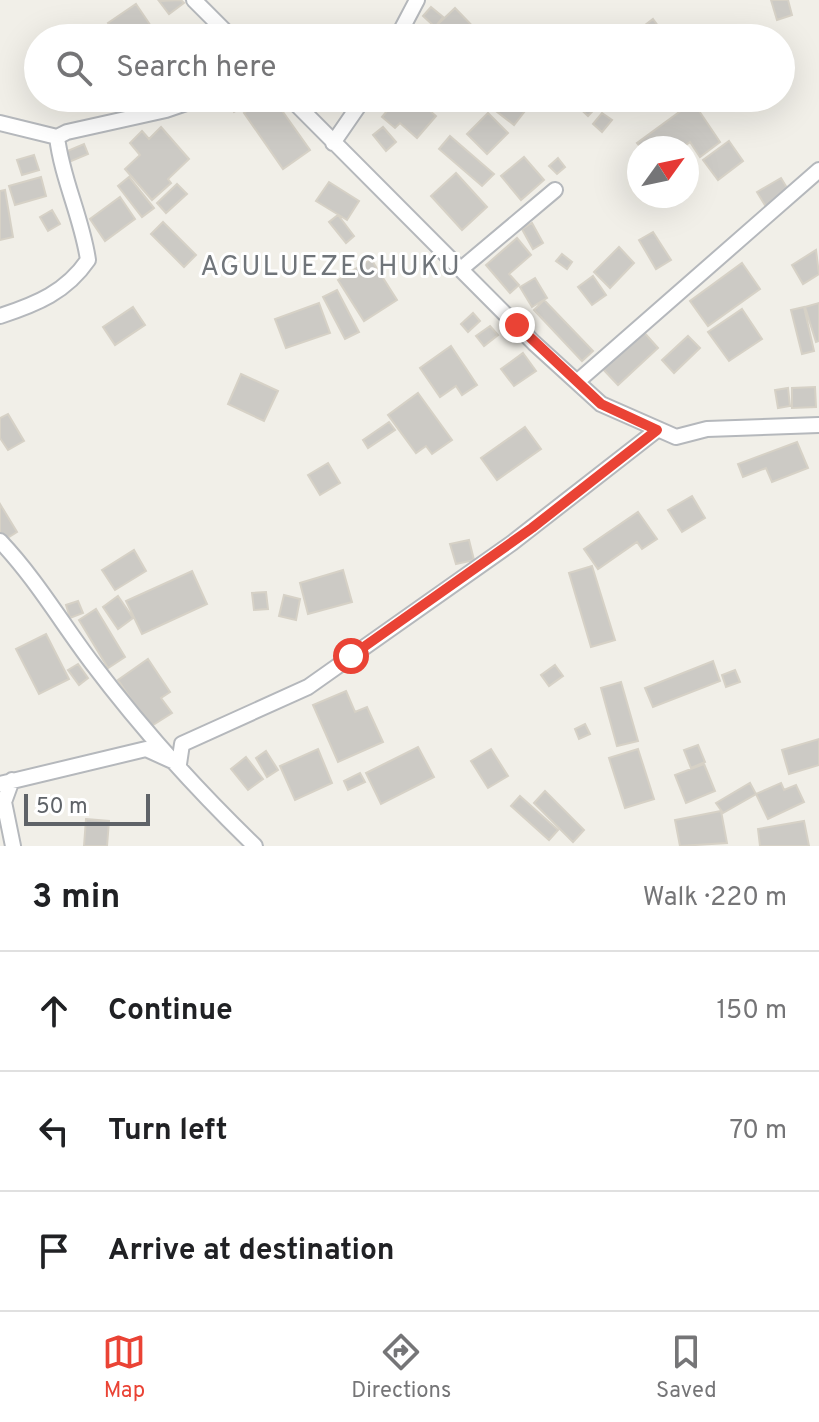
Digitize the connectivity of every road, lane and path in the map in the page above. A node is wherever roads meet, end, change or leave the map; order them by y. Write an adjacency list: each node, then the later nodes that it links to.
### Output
1 (194, 0): 3 (street)
2 (417, 0): 4 (street)
3 (218, 24)
4 (404, 24)
5 (157, 112): 9 (street)
6 (303, 112): 10 (street)
7 (354, 112): 10 (street)
8 (0, 123): 9 (street)
9 (57, 137): 14 (street)
10 (333, 143): 13 (street)
11 (819, 170): 15 (street)
12 (555, 190): 13 (street)
13 (461, 269): 15 (street)
14 (0, 316)
15 (578, 381): 17 (street)
16 (819, 425): 17 (street)
17 (657, 430): 19 (street)
18 (0, 541): 19 (street)
19 (179, 764): 20 (street); 22 (street)
20 (6, 782): 21 (street)
21 (13, 846)
22 (255, 846)

